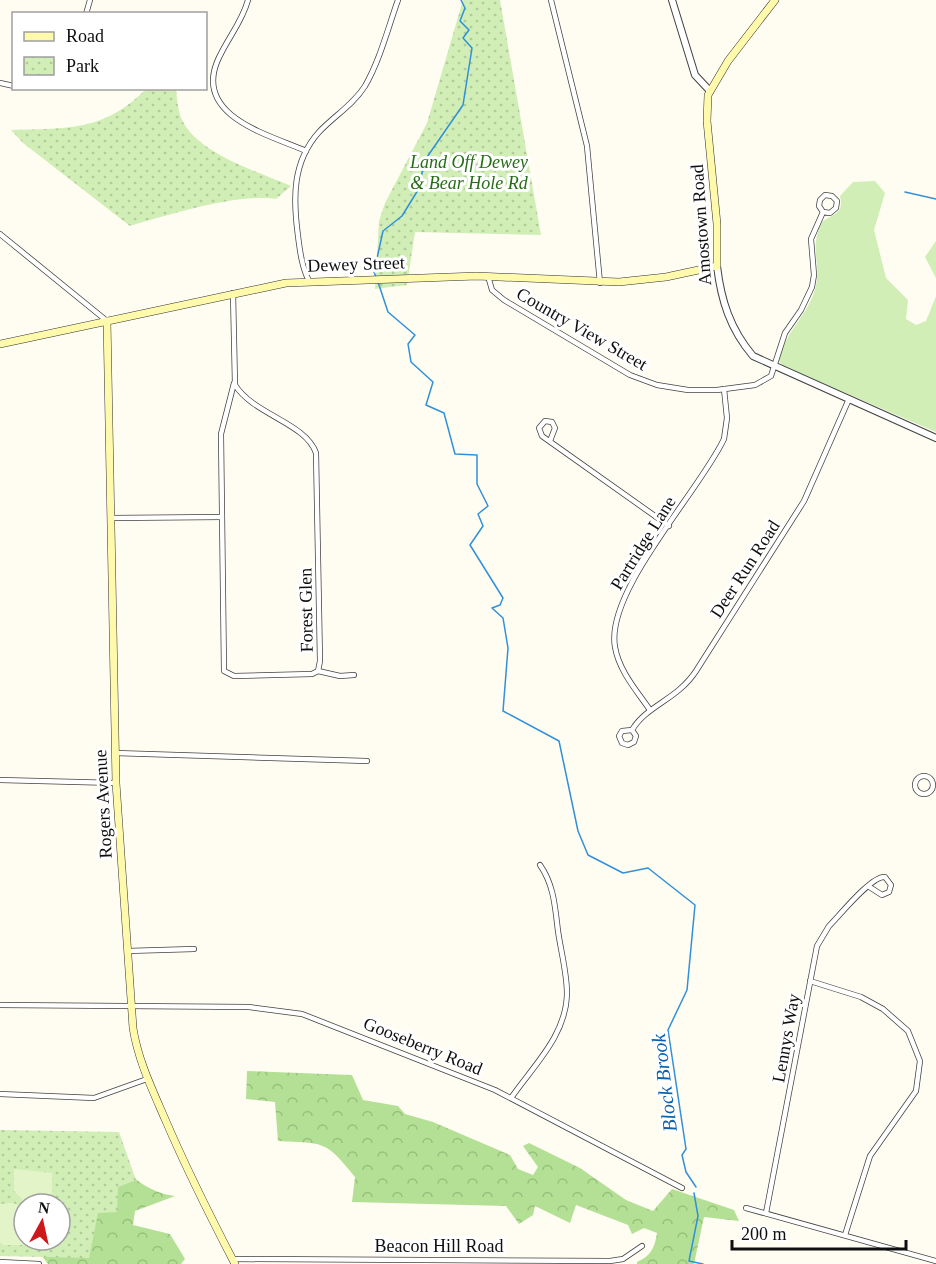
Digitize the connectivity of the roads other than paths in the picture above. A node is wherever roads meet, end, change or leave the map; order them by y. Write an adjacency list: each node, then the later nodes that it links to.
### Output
1 (248, 0): 7 (street)
2 (398, 0): 7 (street)
3 (551, 0): 13 (street)
4 (672, 0): 6 (street)
5 (775, 0): 6 (main road)
6 (710, 91): 10 (main road, Amostown Road)
7 (306, 151): 12 (street)
8 (823, 212): 8 (street); 17 (street)
9 (0, 234): 15 (street)
10 (717, 266): 13 (main road, Dewey Street); 17 (street, Amostown Road)
11 (489, 276): 12 (main road, Dewey Street); 13 (main road, Dewey Street); 19 (street, Country View Street)
12 (309, 281): 14 (main road, Dewey Street)
13 (600, 283)
14 (233, 293): 15 (main road, Dewey Street); 18 (street, Forest Glen)
15 (107, 321): 16 (main road, Dewey Street); 24 (main road, Rogers Avenue)
16 (0, 344)
17 (774, 366): 19 (street, Country View Street); 20 (street, Amostown Road)
18 (234, 383): 23 (street, Forest Glen); 26 (street, Forest Glen)
19 (724, 389): 25 (street, Partridge Lane)
20 (849, 398): 21 (street, Amostown Road); 28 (street, Deer Run Road)
21 (936, 438)
22 (550, 441): 25 (street)
23 (222, 517): 24 (street); 26 (street, Forest Glen)
24 (111, 518): 30 (main road, Rogers Avenue)
25 (669, 526): 28 (street, Partridge Lane)
26 (318, 671): 27 (street)
27 (354, 675)
28 (650, 710): 29 (street, Deer Run Road)
29 (632, 730)
30 (115, 753): 31 (street); 35 (main road, Rogers Avenue)
31 (367, 761)
32 (936, 773): 33 (street)
33 (931, 779): 33 (street)
34 (0, 780): 35 (street)
35 (116, 783): 39 (main road, Rogers Avenue)
36 (540, 865): 45 (street)
37 (868, 886): 37 (street); 40 (street, Lennys Way)
38 (194, 949): 39 (street)
39 (127, 951): 42 (main road, Rogers Avenue)
40 (810, 981): 48 (street, Lennys Way); 49 (street)
41 (0, 1005): 42 (street, Gooseberry Road)
42 (131, 1007): 43 (main road, Rogers Avenue); 45 (street, Gooseberry Road)
43 (147, 1079): 44 (street); 51 (main road, Rogers Avenue)
44 (0, 1094)
45 (511, 1098): 46 (street, Gooseberry Road)
46 (682, 1188)
47 (746, 1208): 48 (street)
48 (766, 1213): 49 (street)
49 (845, 1235): 52 (street)
50 (642, 1246): 51 (street, Beacon Hill Road)
51 (233, 1261)
52 (936, 1261)
53 (0, 1262): 54 (street)
54 (39, 1264)

